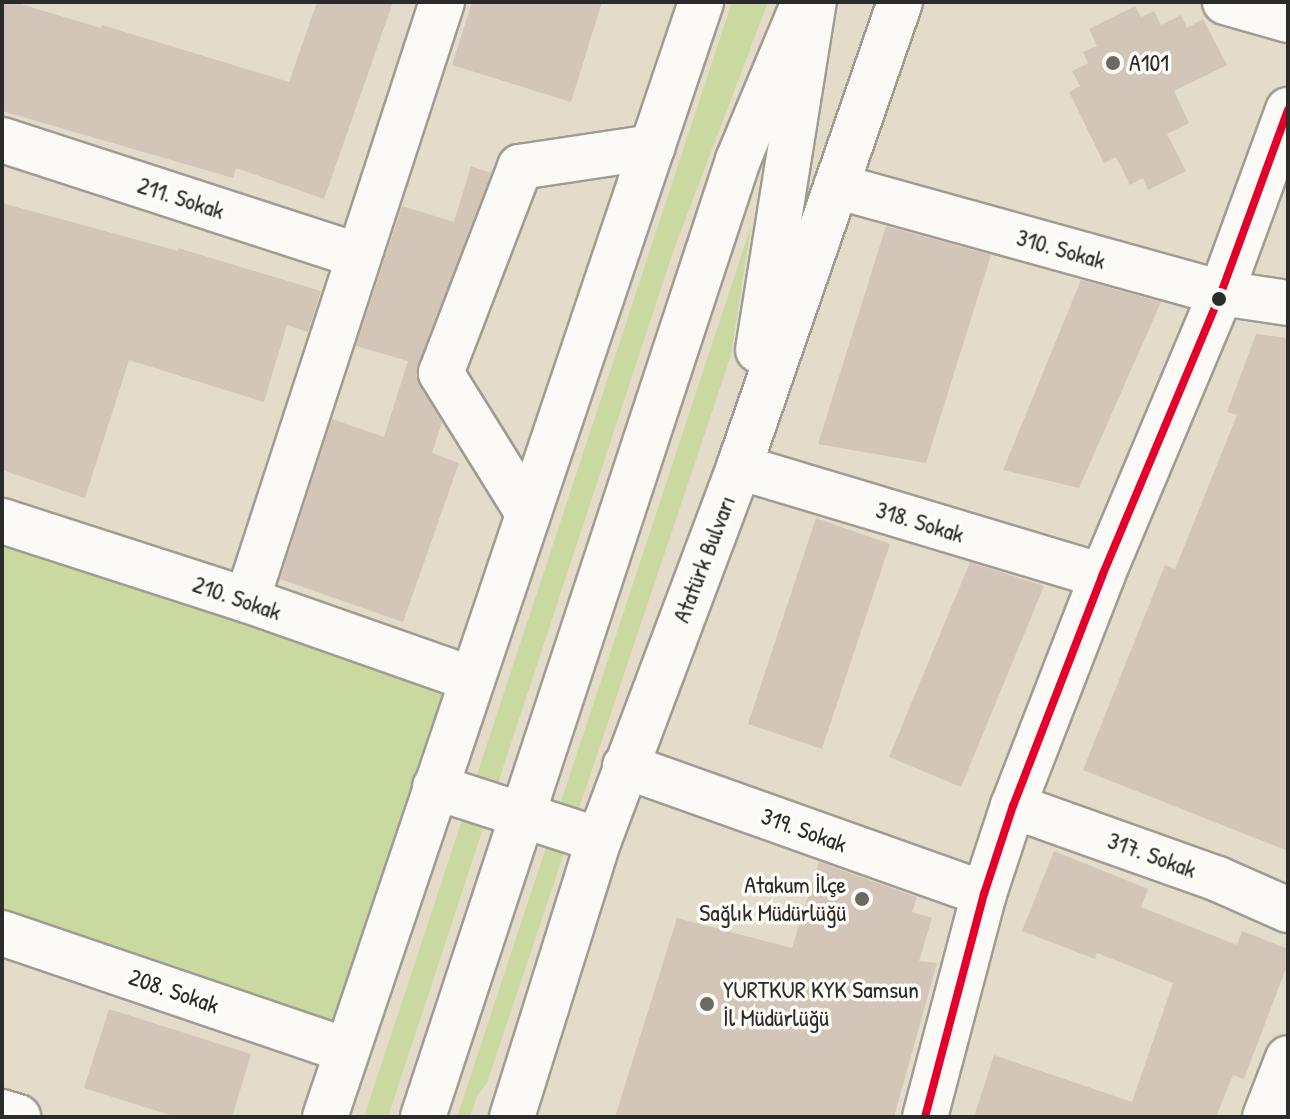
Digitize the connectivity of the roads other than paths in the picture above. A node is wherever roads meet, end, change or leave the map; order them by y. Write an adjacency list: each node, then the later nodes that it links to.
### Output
1 (442, 2): 12 (main road)
2 (701, 2): 10 (main road)
3 (804, 2): 24 (main road)
4 (814, 2): 15 (main road)
5 (900, 2): 11 (main road, Atatürk Bulvarı)
6 (1225, 2): 7 (main road)
7 (1288, 20)
8 (1288, 110): 13 (main road)
9 (2, 140): 12 (main road, 211. Sokak)
10 (652, 147): 16 (main road); 16 (main road)
11 (836, 186): 13 (main road, 310. Sokak); 15 (main road, Atatürk Bulvarı)
12 (359, 256): 19 (main road)
13 (1221, 293): 14 (main road, 310. Sokak); 18 (main road)
14 (1288, 303)
15 (739, 467): 18 (main road, 318. Sokak); 21 (main road, Atatürk Bulvarı)
16 (528, 513): 20 (main road)
17 (2, 521): 19 (main road, 210. Sokak)
18 (1102, 576): 23 (main road)
19 (247, 600): 20 (main road, 210. Sokak)
20 (471, 679): 22 (main road)
21 (625, 766): 25 (main road, Atatürk Bulvarı); 26 (main road, 319. Sokak)
22 (435, 787): 24 (main road); 29 (main road)
23 (1013, 806): 26 (main road); 27 (main road, 317. Sokak)
24 (522, 815): 25 (main road); 34 (main road)
25 (599, 840): 35 (main road, Atatürk Bulvarı)
26 (984, 894): 36 (main road)
27 (1288, 910)
28 (2, 933): 29 (main road, 208. Sokak)
29 (346, 1050): 33 (main road)
30 (1288, 1058): 37 (main road)
31 (2, 1112): 32 (main road)
32 (18, 1117)
33 (325, 1117)
34 (423, 1117)
35 (512, 1117)
36 (925, 1117)
37 (1265, 1117)

